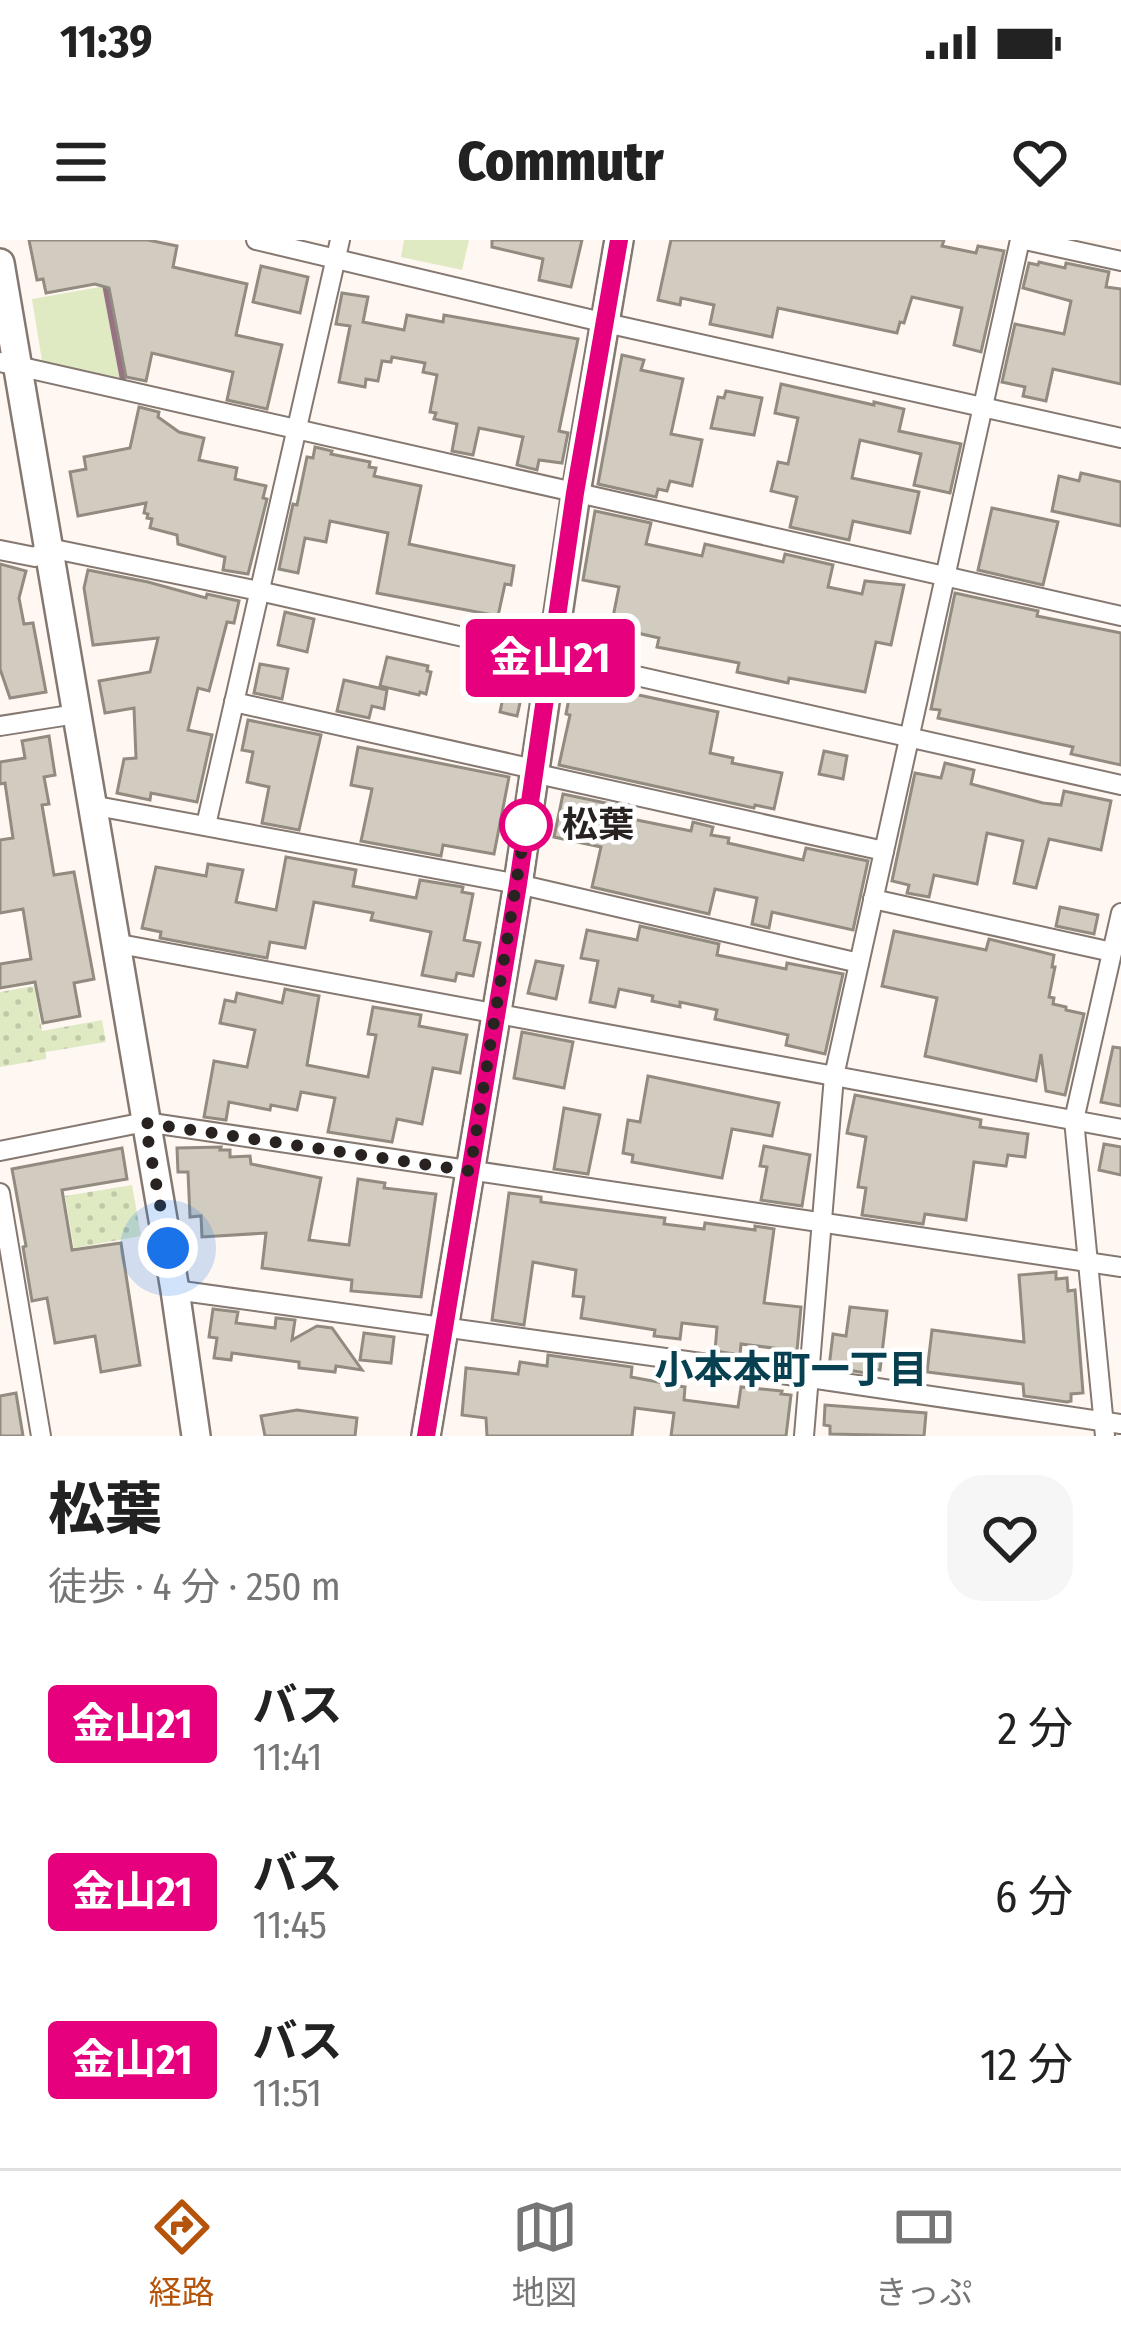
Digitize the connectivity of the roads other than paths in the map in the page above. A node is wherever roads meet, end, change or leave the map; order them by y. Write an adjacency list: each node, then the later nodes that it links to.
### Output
1 (256, 240): 4 (street)
2 (619, 240): 7 (street)
3 (1023, 240): 5 (street); 9 (street)
4 (338, 249): 7 (street); 10 (street)
5 (1121, 261)
6 (0, 263): 8 (street)
7 (606, 322): 9 (street); 12 (street)
8 (8, 364): 10 (street); 13 (street)
9 (982, 406): 11 (street); 15 (street)
10 (296, 430): 12 (street); 16 (street)
11 (1121, 438)
12 (575, 493): 15 (street); 18 (street)
13 (49, 548): 14 (street); 16 (street); 20 (street)
14 (0, 550)
15 (945, 575): 17 (street); 22 (street)
16 (260, 591): 18 (street); 19 (street)
17 (1121, 616)
18 (551, 656): 22 (street); 23 (street)
19 (234, 702): 23 (street); 26 (street)
20 (76, 714): 21 (street); 25 (street)
21 (0, 726)
22 (909, 738): 24 (street); 27 (street)
23 (533, 771): 27 (street); 28 (street)
24 (1121, 784)
25 (91, 805): 26 (street); 31 (street)
26 (206, 825): 28 (street)
27 (884, 851): 29 (street)
28 (518, 884): 33 (street); 35 (street)
29 (873, 899): 32 (street); 33 (street)
30 (1121, 914): 32 (street)
31 (114, 943): 35 (street); 38 (street)
32 (1112, 952): 34 (street)
33 (859, 963): 36 (street)
34 (1112, 999): 37 (street)
35 (496, 1012): 36 (street); 41 (street)
36 (834, 1076): 37 (street); 43 (street)
37 (1074, 1120): 39 (street); 44 (street)
38 (145, 1123): 40 (street); 41 (street); 46 (street)
39 (1121, 1129)
40 (0, 1151)
41 (470, 1171): 43 (street); 47 (street)
42 (0, 1193): 48 (street)
43 (820, 1223): 44 (street); 50 (street)
44 (1088, 1261): 45 (street); 51 (street)
45 (1121, 1268)
46 (176, 1290): 47 (street); 53 (street)
47 (444, 1327): 50 (street); 54 (street)
48 (24, 1333): 49 (street); 52 (street)
49 (0, 1337)
50 (810, 1378): 51 (street); 55 (street)
51 (1110, 1427)
52 (41, 1436)
53 (196, 1436)
54 (426, 1436)
55 (804, 1436)

